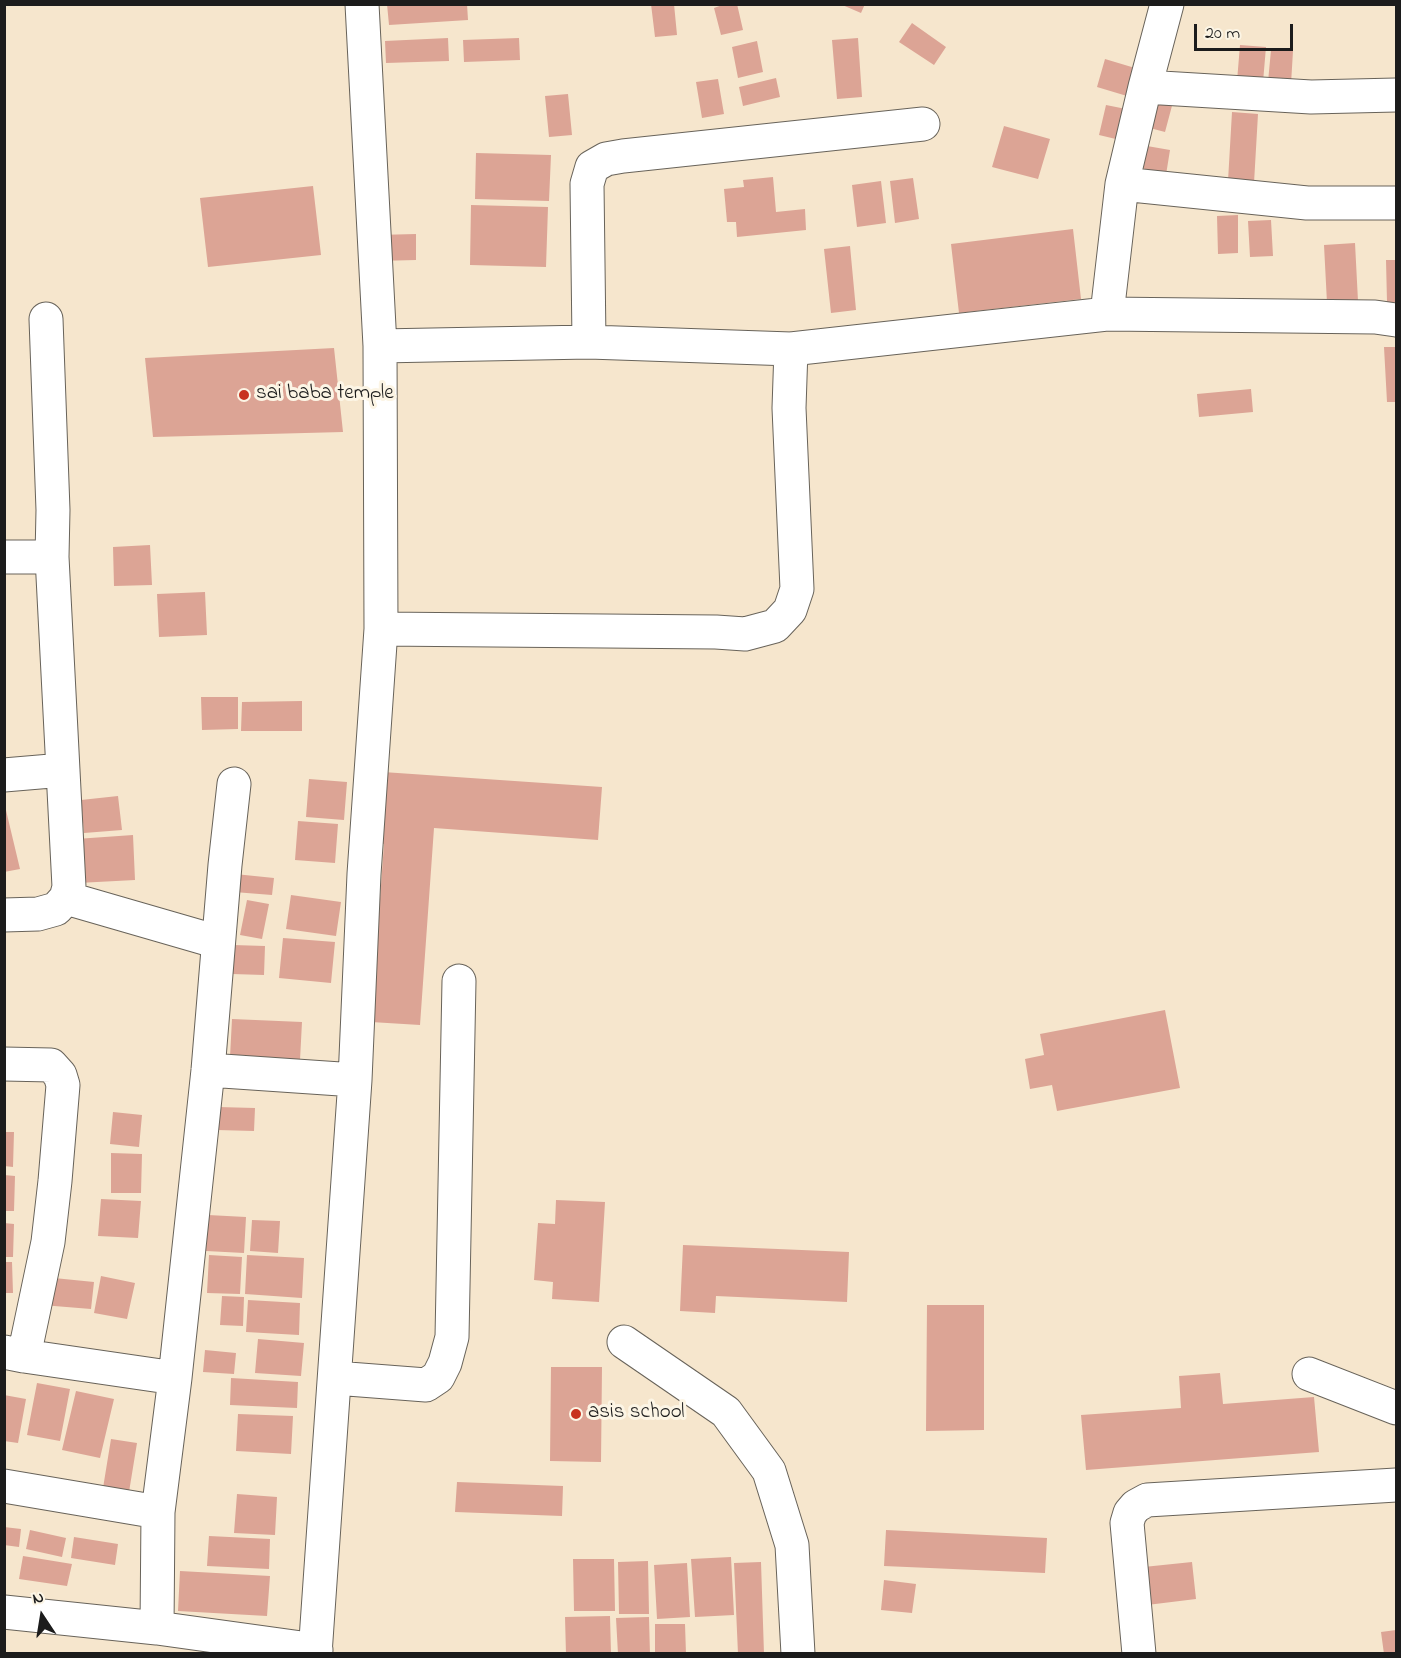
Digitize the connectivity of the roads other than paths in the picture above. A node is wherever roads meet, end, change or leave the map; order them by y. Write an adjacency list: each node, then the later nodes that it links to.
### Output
1 (362, 4): 12 (street)
2 (1167, 4): 3 (street)
3 (1145, 87): 4 (street); 6 (street)
4 (1396, 95)
5 (923, 124): 11 (street)
6 (1122, 184): 7 (street); 8 (street)
7 (1396, 203)
8 (1107, 315): 10 (street); 13 (street)
9 (46, 319): 15 (street)
10 (1396, 320)
11 (589, 342): 12 (street); 13 (street)
12 (380, 346): 16 (street)
13 (791, 350): 16 (street)
14 (4, 557): 15 (street)
15 (52, 557): 17 (street)
16 (381, 629): 26 (street)
17 (63, 770): 18 (street); 20 (street)
18 (4, 775)
19 (234, 784): 22 (street)
20 (66, 898): 21 (street); 22 (street)
21 (4, 915)
22 (218, 942): 25 (street)
23 (459, 981): 31 (street)
24 (4, 1064): 28 (street)
25 (208, 1070): 26 (street); 30 (street)
26 (356, 1080): 31 (street)
27 (624, 1342): 39 (street)
28 (14, 1354): 30 (street)
29 (1310, 1374): 32 (street)
30 (175, 1378): 35 (street)
31 (335, 1378): 38 (street)
32 (1396, 1408)
33 (1396, 1485): 40 (street)
34 (4, 1486): 35 (street)
35 (158, 1512): 37 (street)
36 (4, 1612): 37 (street)
37 (157, 1628): 38 (street)
38 (315, 1652)
39 (798, 1653)
40 (1139, 1653)

